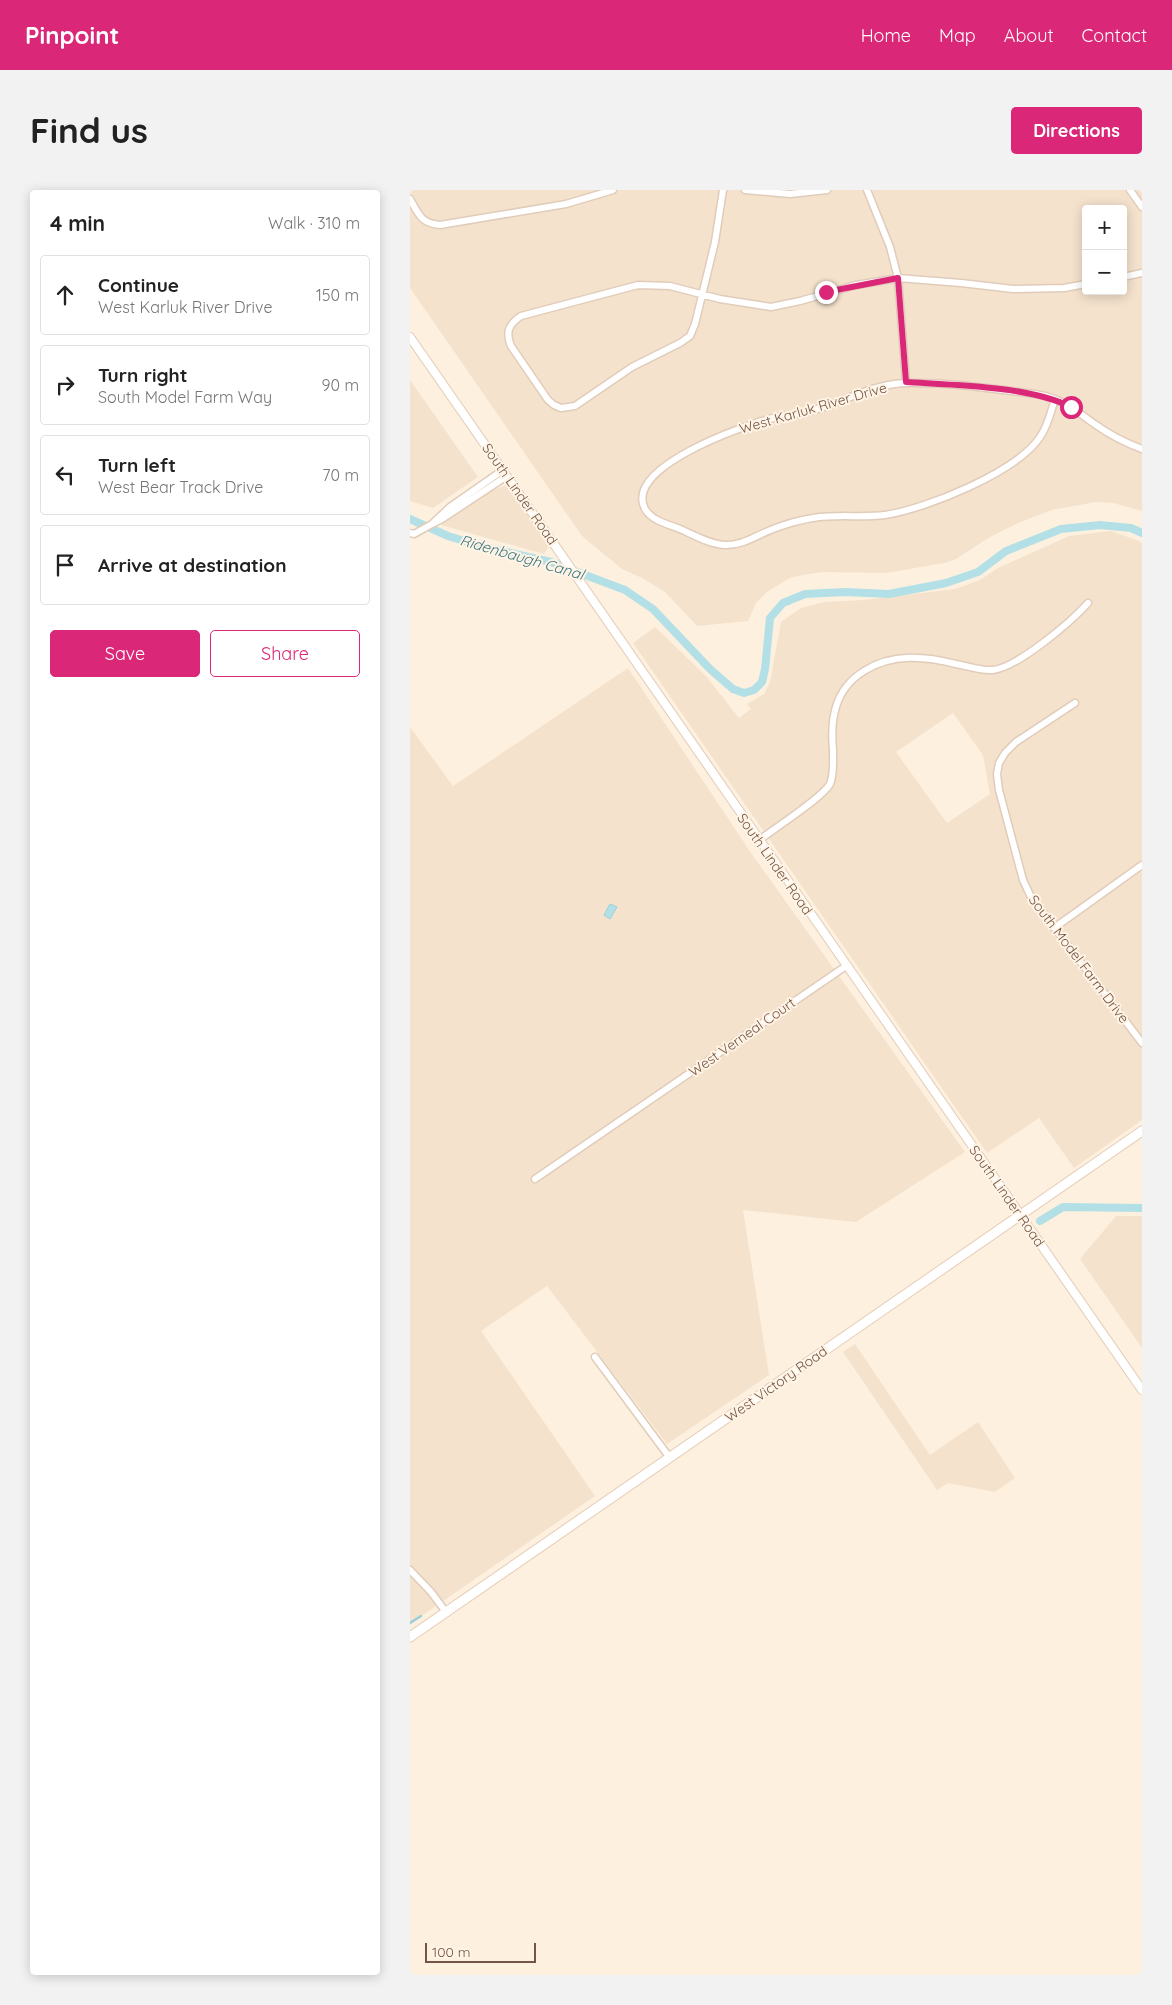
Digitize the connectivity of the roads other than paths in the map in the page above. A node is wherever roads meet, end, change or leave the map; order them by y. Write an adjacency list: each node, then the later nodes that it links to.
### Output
1 (613, 190): 7 (street)
2 (723, 190): 13 (street)
3 (745, 190): 4 (street)
4 (827, 190)
5 (867, 190): 11 (street)
6 (1130, 190): 8 (street)
7 (410, 199)
8 (1142, 207)
9 (1142, 273): 10 (street)
10 (1127, 276)
11 (898, 278): 12 (street); 13 (street); 15 (street)
12 (1082, 285)
13 (702, 294): 13 (street)
14 (410, 337): 18 (street, South Linder Road)
15 (906, 382): 16 (street, West Karluk River Drive); 16 (street, West Karluk River Drive)
16 (1055, 399): 17 (street, West Karluk River Drive)
17 (1142, 449)
18 (505, 473): 19 (street); 22 (street, South Linder Road)
19 (410, 533)
20 (1088, 603): 22 (street)
21 (1075, 703): 24 (street, South Model Farm Drive)
22 (759, 840): 25 (street, South Linder Road)
23 (1142, 865): 24 (street)
24 (1054, 928): 26 (street, South Model Farm Drive)
25 (846, 966): 28 (street, West Verneal Court); 29 (street, South Linder Road)
26 (1142, 1043)
27 (1142, 1131): 29 (main road, West Victory Road)
28 (535, 1179)
29 (1021, 1216): 31 (street, South Linder Road); 32 (main road, West Victory Road)
30 (595, 1357): 32 (street)
31 (1142, 1390)
32 (670, 1458): 34 (main road, West Victory Road)
33 (410, 1570): 34 (street)
34 (446, 1612): 35 (main road, West Victory Road)
35 (410, 1637)

